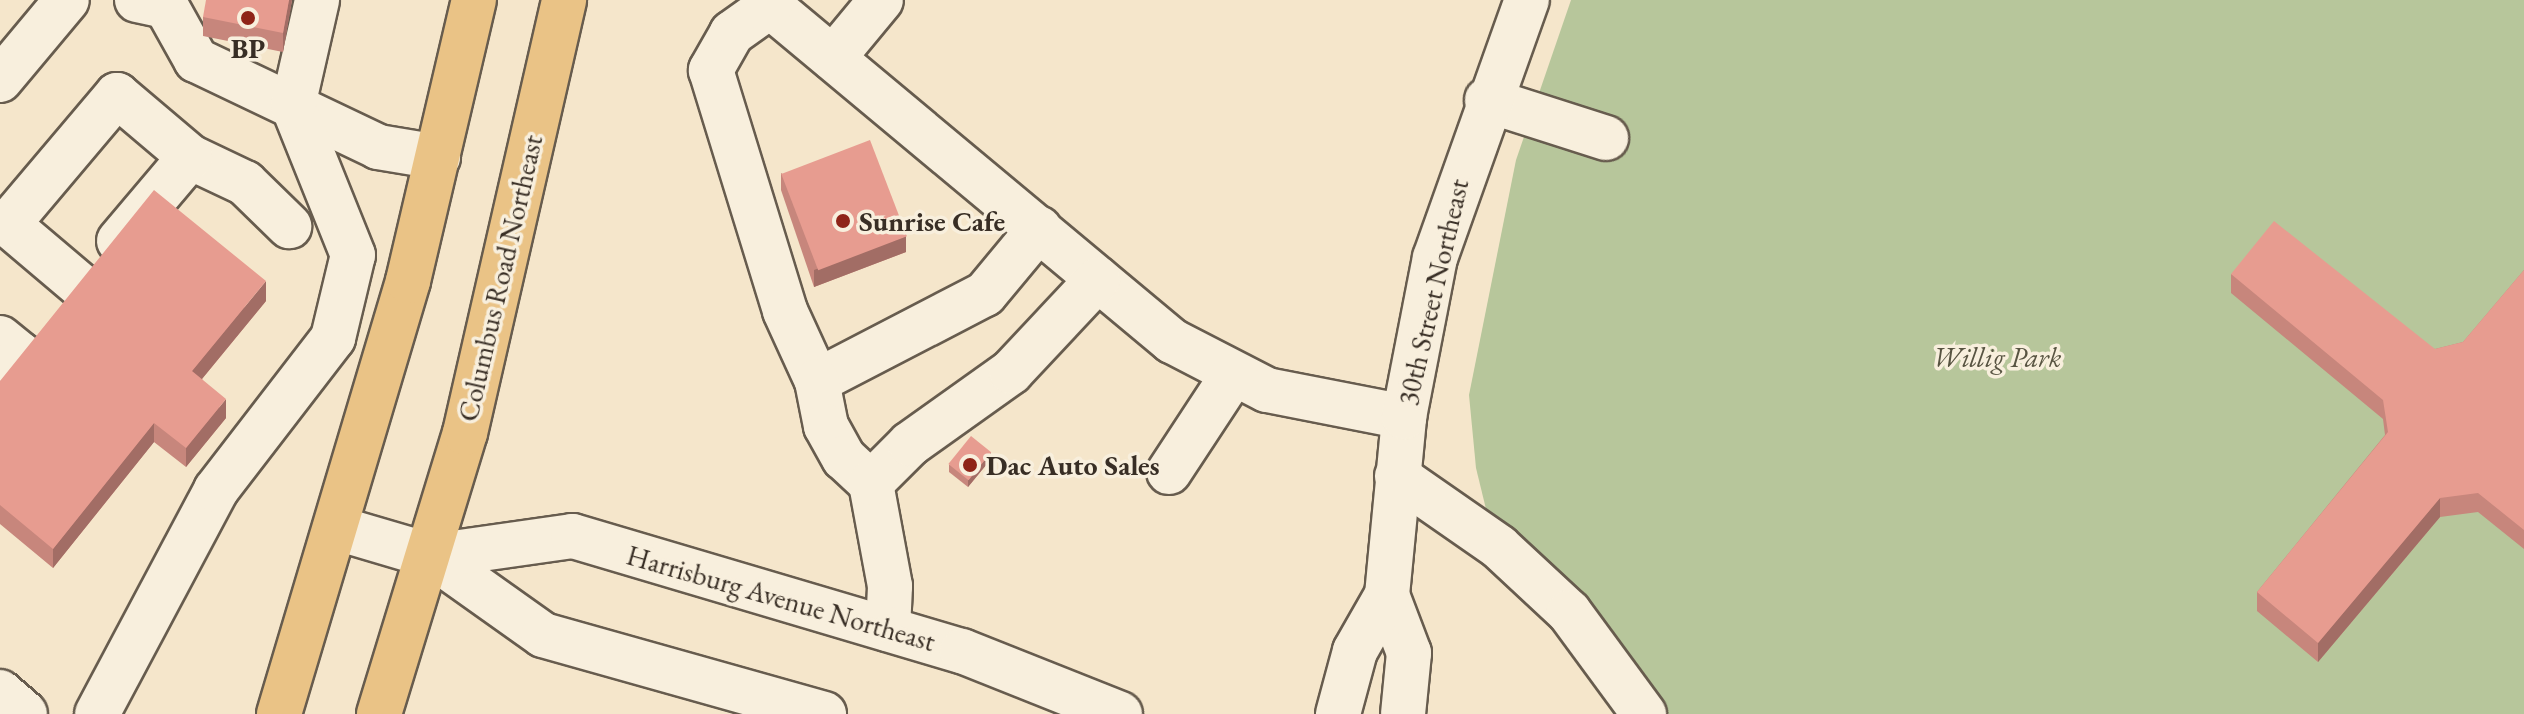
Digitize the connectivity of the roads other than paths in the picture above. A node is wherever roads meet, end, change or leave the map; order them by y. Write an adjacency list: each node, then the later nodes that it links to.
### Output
1 (67, 0): 10 (street)
2 (142, 0): 12 (street)
3 (317, 0): 12 (street)
4 (474, 0): 15 (highway)
5 (564, 0): 28 (highway, Columbus Road Northeast)
6 (881, 0): 9 (street)
7 (1527, 0): 11 (street, 30th Street Northeast)
8 (767, 3): 9 (street); 22 (street)
9 (833, 58): 17 (street)
10 (0, 80)
11 (1487, 100): 13 (street); 23 (street, 30th Street Northeast)
12 (293, 106): 15 (street); 33 (street)
13 (1606, 138)
14 (190, 157): 16 (street); 19 (street); 19 (street)
15 (438, 157): 27 (highway)
16 (289, 226)
17 (1039, 229): 18 (street); 22 (street)
18 (1098, 279): 21 (street); 26 (street)
19 (81, 286): 20 (street)
20 (7, 358)
21 (1232, 376): 23 (street); 24 (street)
22 (817, 381): 26 (street)
23 (1404, 417): 25 (street, 30th Street Northeast)
24 (1169, 472)
25 (1397, 476): 29 (street, 30th Street Northeast); 40 (street)
26 (871, 483): 30 (street)
27 (340, 529): 28 (street, Harrisburg Avenue Northeast); 34 (highway)
28 (432, 556): 30 (street, Harrisburg Avenue Northeast); 35 (highway, Columbus Road Northeast); 36 (street, Harrisburg Avenue Northeast)
29 (1387, 595): 38 (street, 30th Street Northeast); 39 (street, 30th Street Northeast)
30 (888, 629): 37 (street, Harrisburg Avenue Northeast)
31 (0, 692): 32 (street)
32 (25, 714)
33 (97, 714)
34 (279, 714)
35 (379, 714)
36 (824, 714)
37 (1120, 714)
38 (1338, 714)
39 (1403, 714)
40 (1644, 714)

